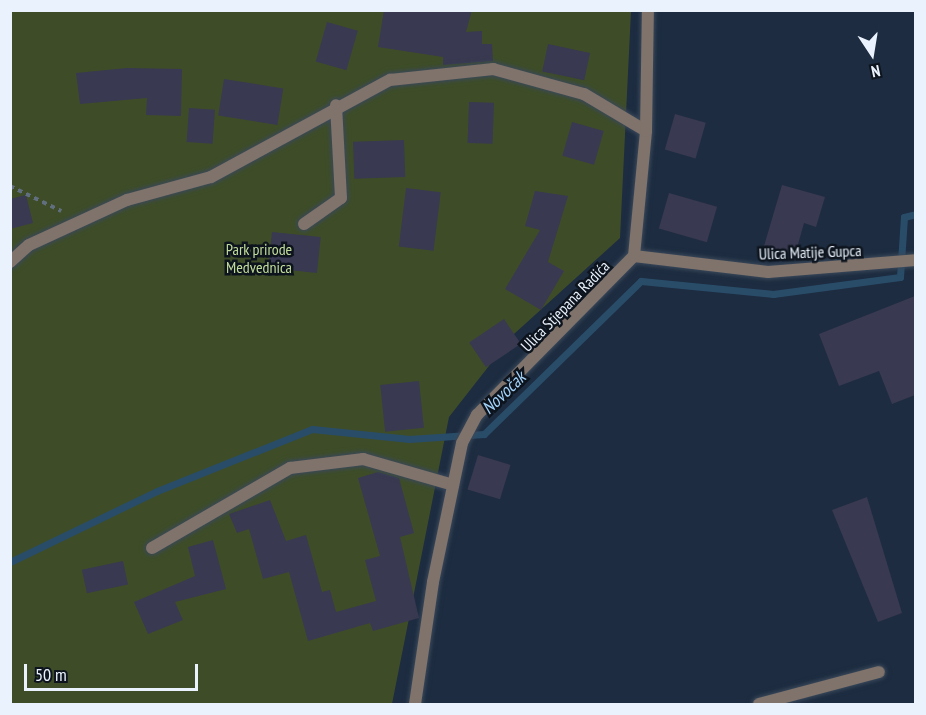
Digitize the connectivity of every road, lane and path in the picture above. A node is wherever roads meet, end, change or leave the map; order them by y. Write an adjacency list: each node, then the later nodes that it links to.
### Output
1 (648, 10): 3 (street)
2 (336, 105): 3 (street); 5 (street); 6 (street)
3 (646, 131): 7 (street)
4 (10, 186): 5 (path)
5 (80, 221): 9 (street)
6 (304, 224)
7 (634, 256): 8 (street, Ulica Matije Gupca); 10 (street, Ulica Stjepana Radića)
8 (915, 260)
9 (10, 262)
10 (453, 485): 11 (street); 13 (street, Ulica Stjepana Radića)
11 (152, 548)
12 (879, 672): 14 (street)
13 (415, 705)
14 (759, 705)

